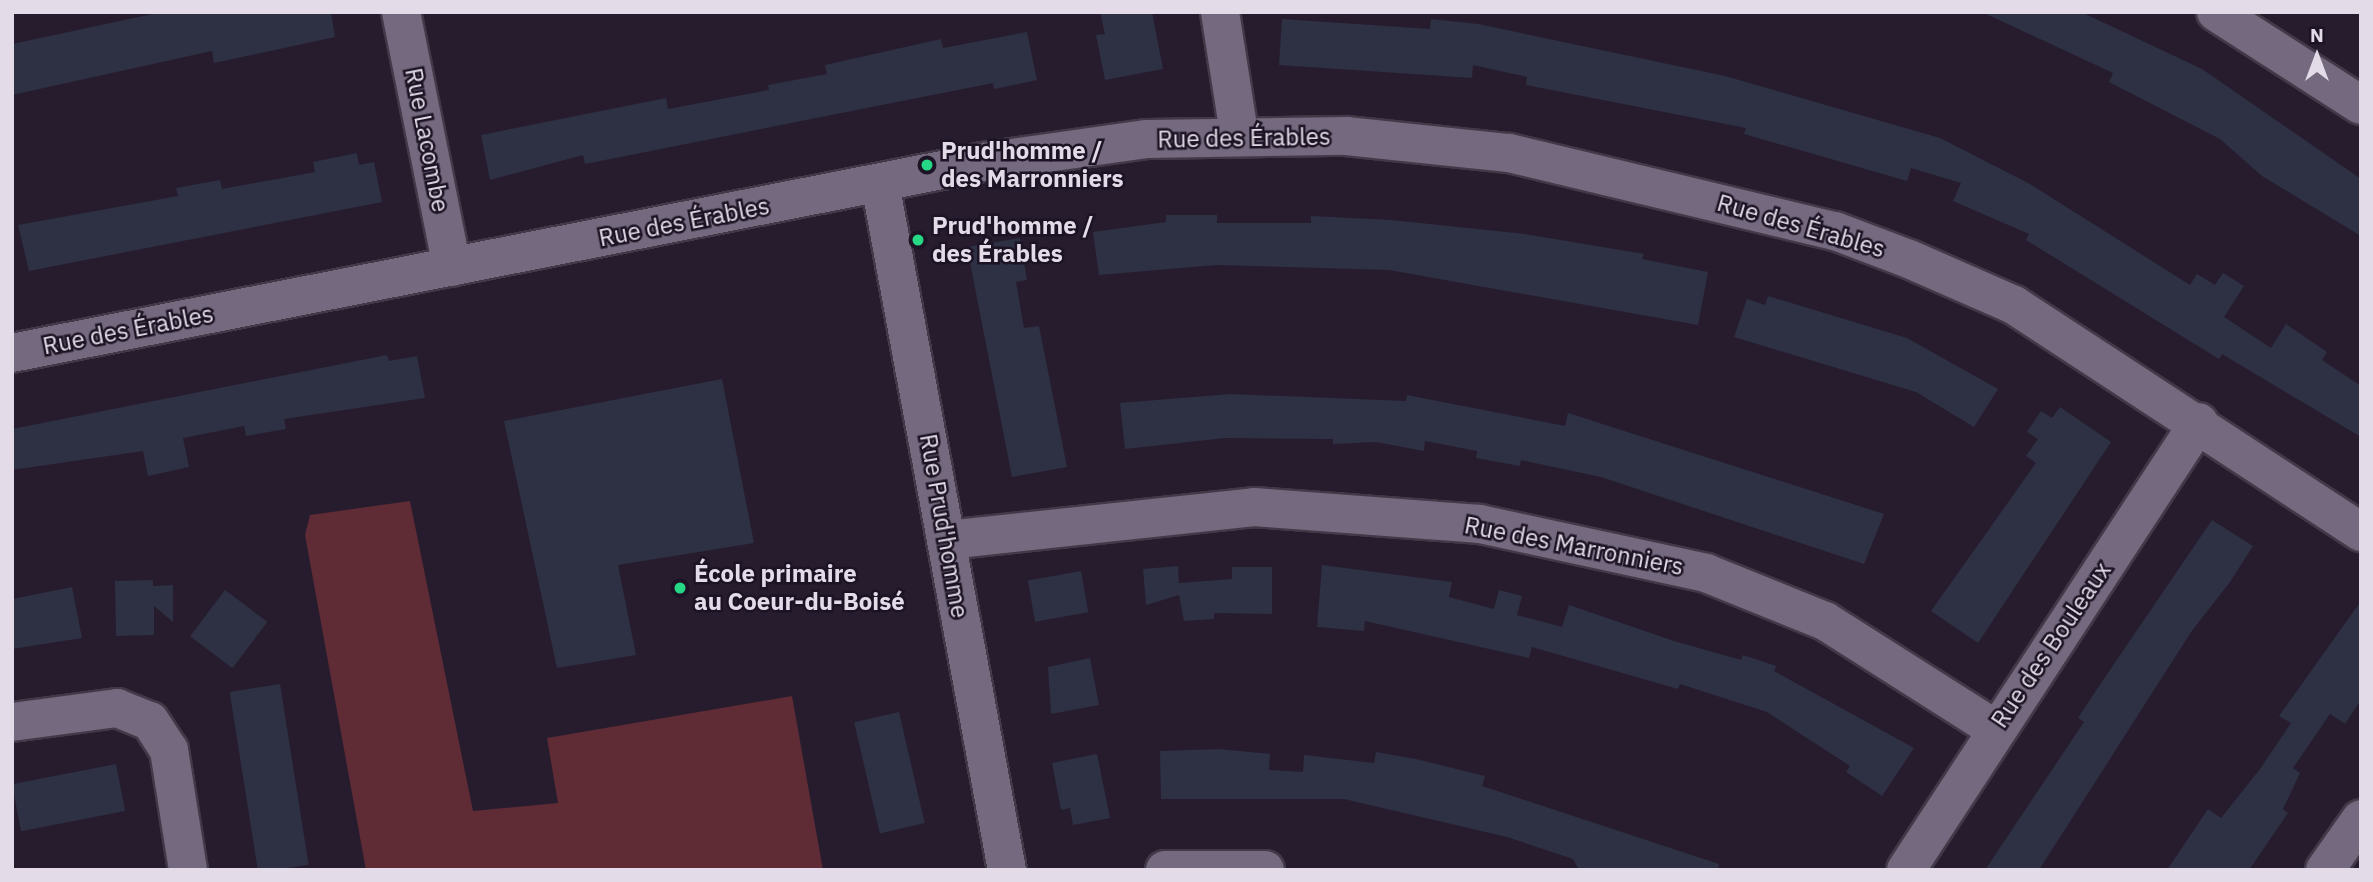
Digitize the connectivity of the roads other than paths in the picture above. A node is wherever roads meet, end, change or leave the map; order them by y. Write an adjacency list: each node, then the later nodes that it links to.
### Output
1 (401, 12): 7 (street, Rue Lacombe)
2 (1220, 12): 5 (street)
3 (2216, 12): 4 (street)
4 (2361, 105)
5 (1239, 134): 6 (street, Rue des Érables); 9 (street, Rue des Érables)
6 (880, 183): 7 (street, Rue des Érables); 11 (street, Rue Prud'homme)
7 (452, 267): 8 (street, Rue des Érables)
8 (12, 352)
9 (2199, 422): 10 (street, Rue des Érables); 13 (street, Rue des Bouleaux)
10 (2361, 532)
11 (947, 540): 13 (street, Rue des Marronniers); 16 (street, Rue Prud'homme)
12 (12, 722): 15 (street)
13 (1995, 729): 19 (street, Rue des Bouleaux)
14 (2361, 819): 20 (street)
15 (188, 870)
16 (1007, 870)
17 (1165, 870): 18 (street)
18 (1265, 870)
19 (1906, 870)
20 (2325, 870)

